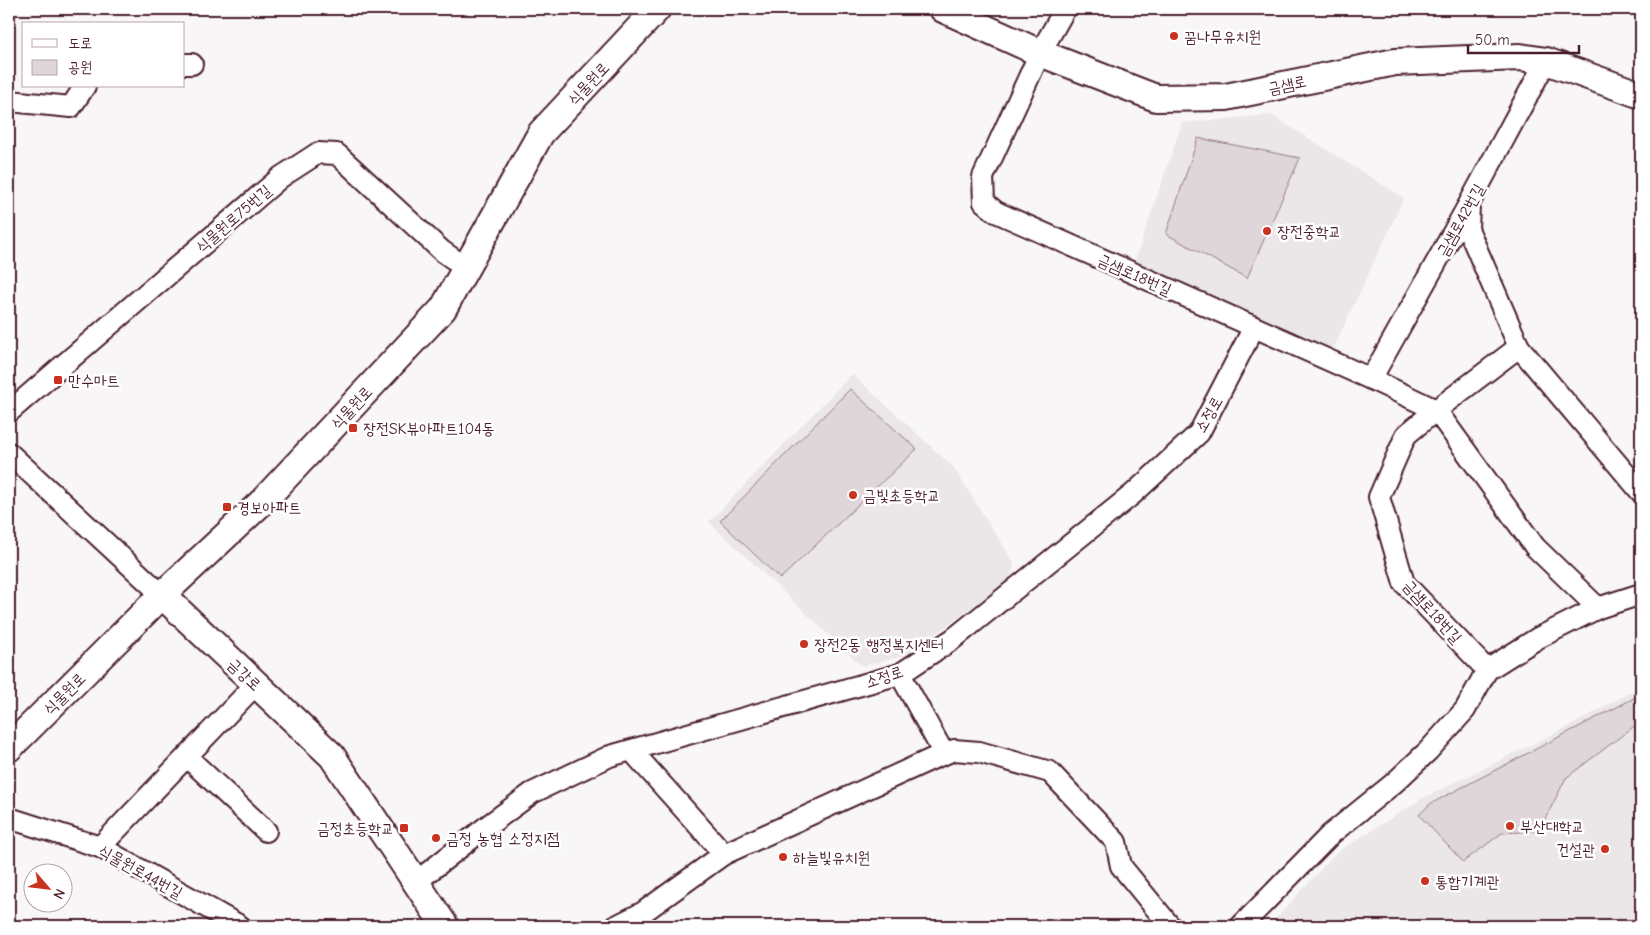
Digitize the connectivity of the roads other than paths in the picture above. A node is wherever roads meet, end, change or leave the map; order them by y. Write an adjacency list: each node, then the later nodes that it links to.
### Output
1 (672, 9): 4 (main road, 식물원로)
2 (943, 9): 5 (main road, 금샘로)
3 (1065, 9): 5 (street, 금샘로18번길)
4 (650, 17): 11 (main road, 식물원로)
5 (1040, 53): 6 (main road, 금샘로); 12 (street, 금샘로18번길)
6 (1546, 61): 8 (main road, 금샘로); 10 (street, 금샘로42번길)
7 (84, 88): 9 (street)
8 (1641, 95)
9 (9, 101)
10 (1469, 204): 13 (street); 14 (street, 금샘로42번길)
11 (465, 268): 16 (street, 식물원로75번길); 20 (main road, 식물원로)
12 (1254, 327): 14 (street, 금샘로18번길); 23 (street, 소정로)
13 (1519, 347): 15 (street, 금샘로18번길); 18 (street)
14 (1371, 379): 15 (street, 금샘로18번길)
15 (1436, 410): 21 (street, 금샘로18번길); 22 (street, 금샘로18번길)
16 (9, 412)
17 (9, 453): 20 (street, 금강로)
18 (1641, 492)
19 (1641, 594): 21 (street)
20 (162, 595): 24 (main road, 금강로); 25 (main road, 식물원로)
21 (1598, 608): 22 (street)
22 (1488, 670): 38 (street)
23 (900, 674): 26 (street, 소정로); 27 (street)
24 (256, 684): 28 (street); 33 (main road, 금강로)
25 (9, 748)
26 (632, 751): 32 (street); 33 (street, 소정로)
27 (944, 754): 32 (street); 37 (street)
28 (186, 757): 30 (street); 31 (street)
29 (9, 818): 31 (street, 식물원로44번길)
30 (266, 831)
31 (100, 847): 34 (street, 식물원로44번길)
32 (724, 854): 36 (street)
33 (416, 882): 35 (main road, 금강로)
34 (240, 926)
35 (445, 926)
36 (616, 926)
37 (1170, 926)
38 (1241, 926)

